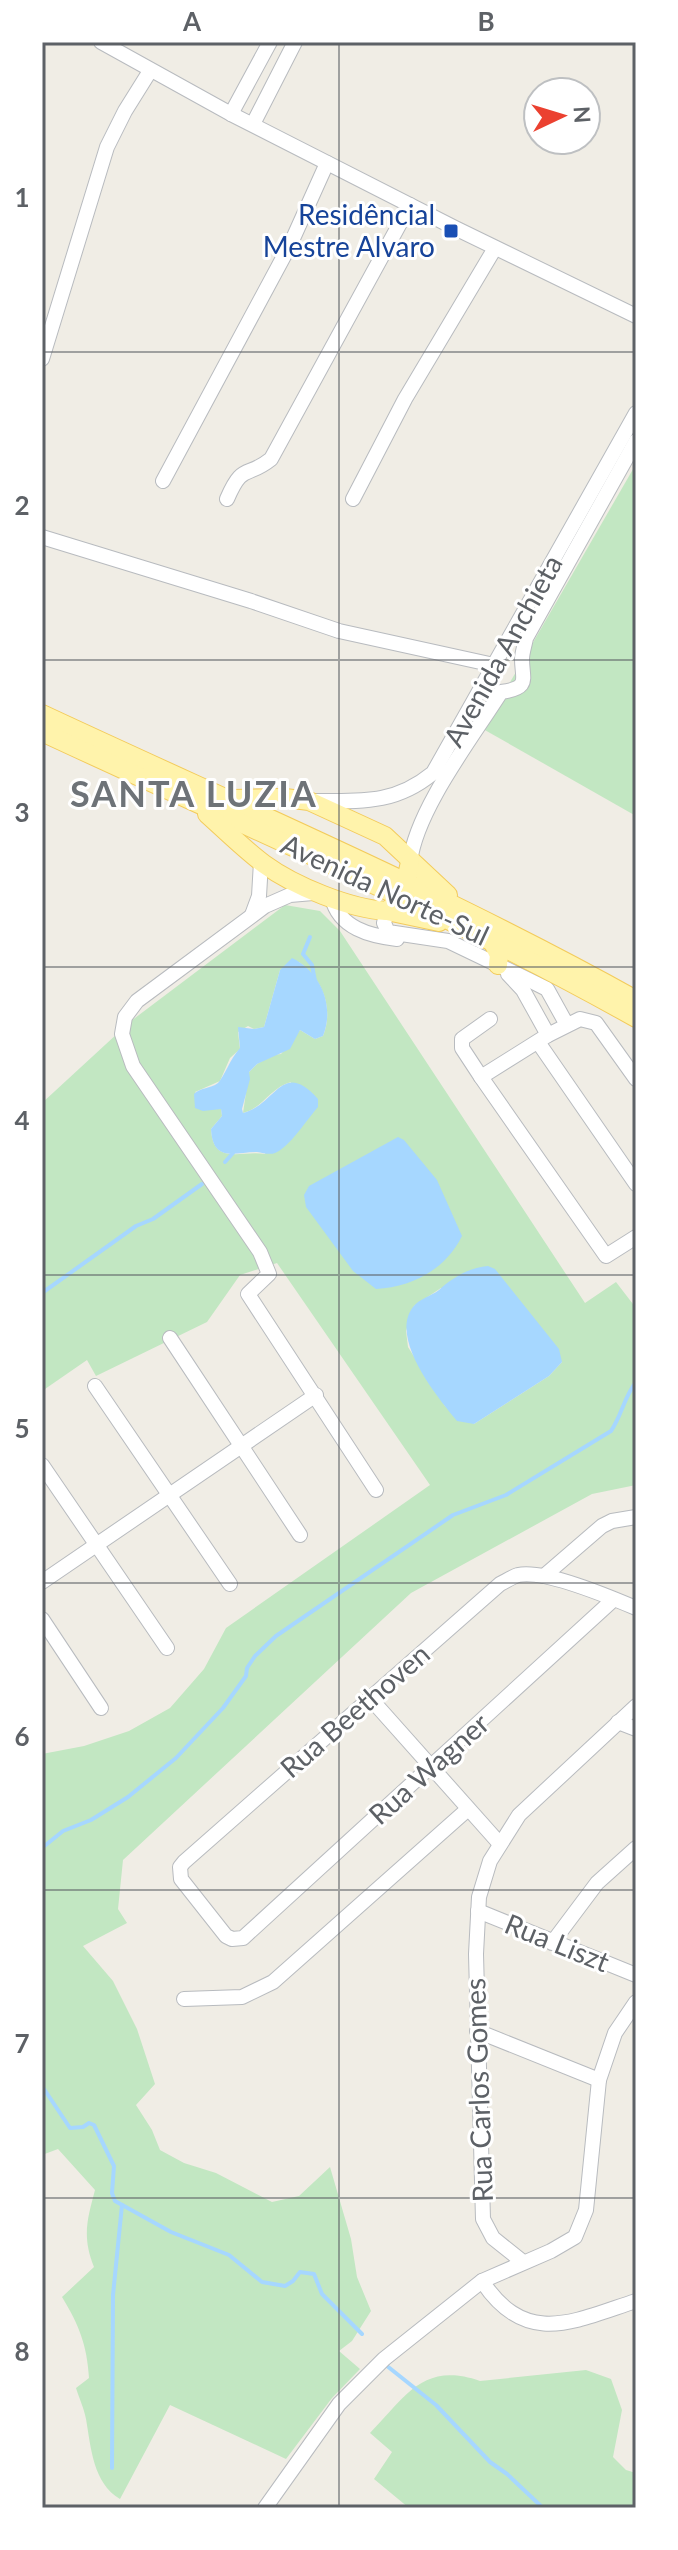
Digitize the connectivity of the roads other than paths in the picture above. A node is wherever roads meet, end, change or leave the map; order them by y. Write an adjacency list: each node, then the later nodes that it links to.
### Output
1 (101, 42): 4 (street)
2 (270, 42): 5 (street)
3 (295, 42): 6 (street)
4 (150, 71): 5 (street); 11 (street)
5 (231, 114): 6 (street)
6 (253, 124): 7 (street)
7 (327, 163): 8 (street); 14 (street)
8 (410, 205): 9 (street); 15 (street)
9 (495, 248): 10 (street); 16 (street)
10 (636, 316)
11 (42, 359)
12 (636, 413): 19 (street, Avenida Anchieta)
13 (636, 441): 18 (street, Avenida Anchieta)
14 (163, 481)
15 (227, 499)
16 (353, 499)
17 (42, 537): 19 (street)
18 (522, 659): 19 (street); 20 (street, Avenida Anchieta)
19 (495, 667): 20 (street); 26 (street, Avenida Anchieta)
20 (501, 692): 29 (street, Avenida Anchieta)
21 (42, 714): 24 (main road, Avenida Norte-Sul)
22 (42, 732): 25 (main road, Avenida Norte-Sul)
23 (285, 798): 24 (main road); 26 (main road); 27 (main road)
24 (226, 800): 27 (main road, Avenida Norte-Sul)
25 (192, 801): 27 (main road, Avenida Norte-Sul); 28 (main road)
26 (309, 801): 29 (main road)
27 (262, 824): 28 (main road); 30 (main road, Avenida Norte-Sul)
28 (261, 862): 31 (main road); 33 (street)
29 (410, 862): 30 (main road); 34 (main road)
30 (403, 889): 32 (main road); 34 (main road, Avenida Norte-Sul)
31 (326, 896): 32 (main road); 33 (street); 35 (street)
32 (387, 911): 34 (main road); 35 (street)
33 (250, 919): 53 (street)
34 (469, 920): 36 (main road, Avenida Norte-Sul); 40 (main road, Avenida Norte-Sul)
35 (408, 936): 37 (street)
36 (491, 939): 37 (main road); 38 (main road, Avenida Norte-Sul)
37 (500, 966): 39 (street); 41 (street)
38 (561, 975): 39 (street); 42 (main road, Avenida Norte-Sul)
39 (547, 989): 41 (street); 44 (street)
40 (636, 1000)
41 (531, 1003): 45 (street)
42 (636, 1018)
43 (490, 1019): 46 (street)
44 (567, 1025): 45 (street); 47 (street)
45 (543, 1038): 46 (street); 48 (street)
46 (481, 1077): 50 (street)
47 (636, 1079)
48 (630, 1170): 49 (street)
49 (636, 1184)
50 (636, 1237)
51 (170, 1338): 54 (street)
52 (95, 1386): 57 (street)
53 (316, 1395): 54 (street); 56 (street)
54 (241, 1447): 57 (street); 59 (street)
55 (42, 1465): 60 (street)
56 (376, 1490)
57 (170, 1495): 60 (street); 63 (street)
58 (636, 1517): 61 (street)
59 (300, 1535)
60 (97, 1545): 62 (street); 67 (street)
61 (544, 1576): 64 (street, Rua Beethoven); 68 (street, Rua Beethoven)
62 (42, 1582)
63 (230, 1584)
64 (614, 1599): 65 (street, Rua Beethoven); 73 (street, Rua Wagner)
65 (636, 1608)
66 (42, 1619): 70 (street)
67 (167, 1648)
68 (370, 1698): 73 (street); 78 (street, Rua Beethoven)
69 (636, 1706): 71 (street, Rua Carlos Gomes)
70 (101, 1708)
71 (618, 1722): 72 (street); 75 (street, Rua Carlos Gomes)
72 (636, 1729)
73 (431, 1768): 74 (street); 78 (street, Rua Wagner)
74 (468, 1809): 75 (street); 81 (street)
75 (500, 1844): 77 (street, Rua Carlos Gomes)
76 (636, 1848): 79 (street)
77 (478, 1911): 79 (street, Rua Liszt); 83 (street, Rua Carlos Gomes)
78 (243, 1938)
79 (552, 1943): 80 (street, Rua Liszt)
80 (636, 1975)
81 (184, 1999)
82 (636, 2002): 84 (street)
83 (477, 2031): 84 (street); 85 (street, Rua Carlos Gomes)
84 (599, 2080): 85 (street)
85 (523, 2262): 86 (street)
86 (482, 2281): 87 (street); 88 (street)
87 (636, 2301)
88 (265, 2508)

